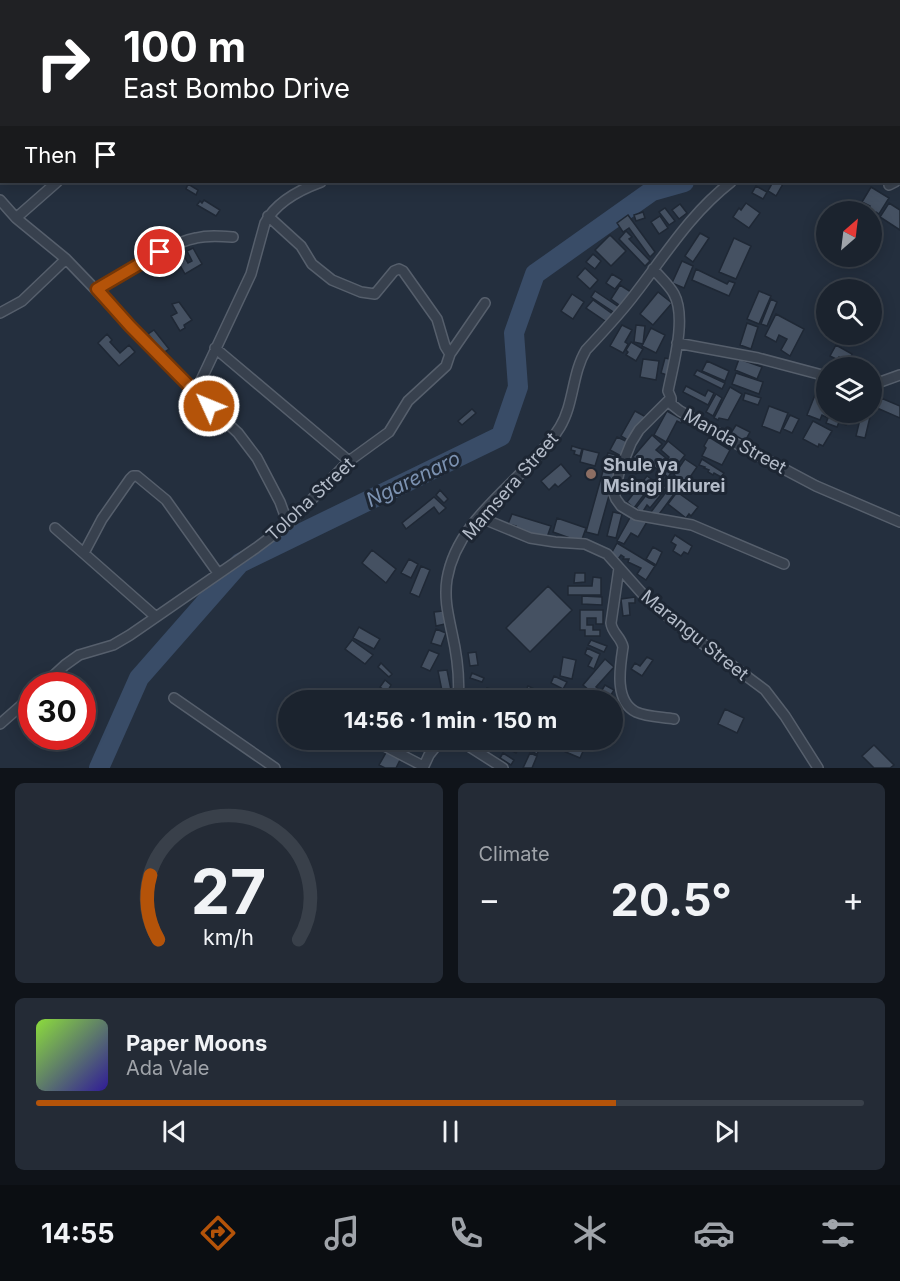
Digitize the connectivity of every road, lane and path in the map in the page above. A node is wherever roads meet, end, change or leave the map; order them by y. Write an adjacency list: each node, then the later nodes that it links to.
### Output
1 (56, 183): 6 (street)
2 (314, 183): 5 (street)
3 (730, 183): 9 (street, Mamsera Street)
4 (0, 200): 6 (street)
5 (268, 216): 14 (street); 15 (street)
6 (16, 218): 8 (street)
7 (233, 237): 10 (street)
8 (66, 259): 10 (street); 12 (street)
9 (653, 269): 13 (street, Manda Street); 22 (street, Mamsera Street)
10 (97, 289): 19 (street)
11 (485, 303): 15 (street, Toloha Street)
12 (0, 314)
13 (677, 343): 16 (street); 20 (street, Manda Street)
14 (215, 348): 19 (street); 21 (street)
15 (450, 354): 21 (street, Toloha Street)
16 (816, 373)
17 (900, 375): 18 (street)
18 (882, 381)
19 (195, 393): 24 (street)
20 (671, 398): 23 (street, Manda Street); 27 (street)
21 (349, 461): 24 (street, Toloha Street)
22 (479, 517): 28 (street, Marangu Street); 32 (street, Mamsera Street)
23 (900, 522)
24 (288, 524): 29 (street, Toloha Street)
25 (55, 528): 26 (street)
26 (84, 553): 29 (street); 30 (street)
27 (784, 564)
28 (618, 568): 35 (street); 43 (street, Marangu Street)
29 (218, 573): 30 (street, Toloha Street)
30 (156, 617): 31 (street, Toloha Street)
31 (57, 672)
32 (458, 690)
33 (174, 698): 41 (street)
34 (18, 708): 36 (street)
35 (674, 719)
36 (0, 724)
37 (392, 750): 40 (street)
38 (434, 750): 40 (street)
39 (475, 750): 42 (street)
40 (423, 767)
41 (275, 768)
42 (503, 768)
43 (818, 768)

